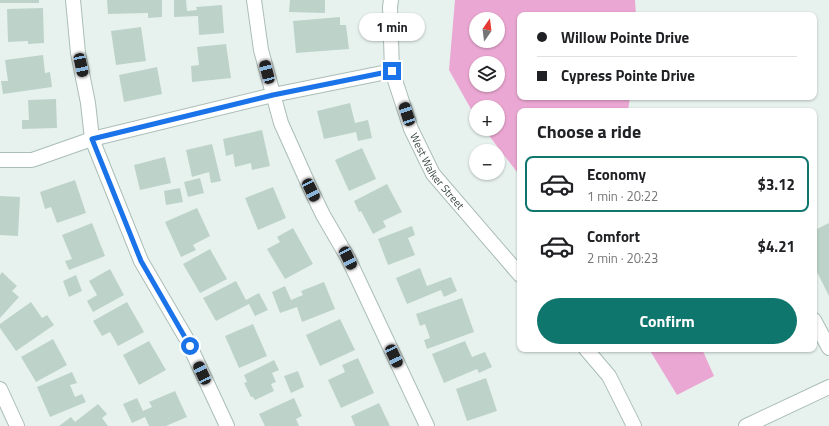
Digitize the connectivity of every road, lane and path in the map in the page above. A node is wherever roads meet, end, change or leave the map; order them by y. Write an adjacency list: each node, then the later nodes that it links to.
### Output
1 (73, 0): 6 (street)
2 (254, 0): 5 (street)
3 (391, 0): 4 (street, West Walker Street)
4 (392, 71): 5 (street); 8 (street, West Walker Street)
5 (273, 95): 6 (street); 16 (street)
6 (92, 139): 7 (street); 15 (street)
7 (0, 160)
8 (517, 271)
9 (817, 325): 10 (street)
10 (828, 345)
11 (589, 352): 17 (street)
12 (829, 387): 18 (street)
13 (0, 389): 14 (street)
14 (17, 426)
15 (227, 426)
16 (427, 426)
17 (634, 426)
18 (746, 426)

